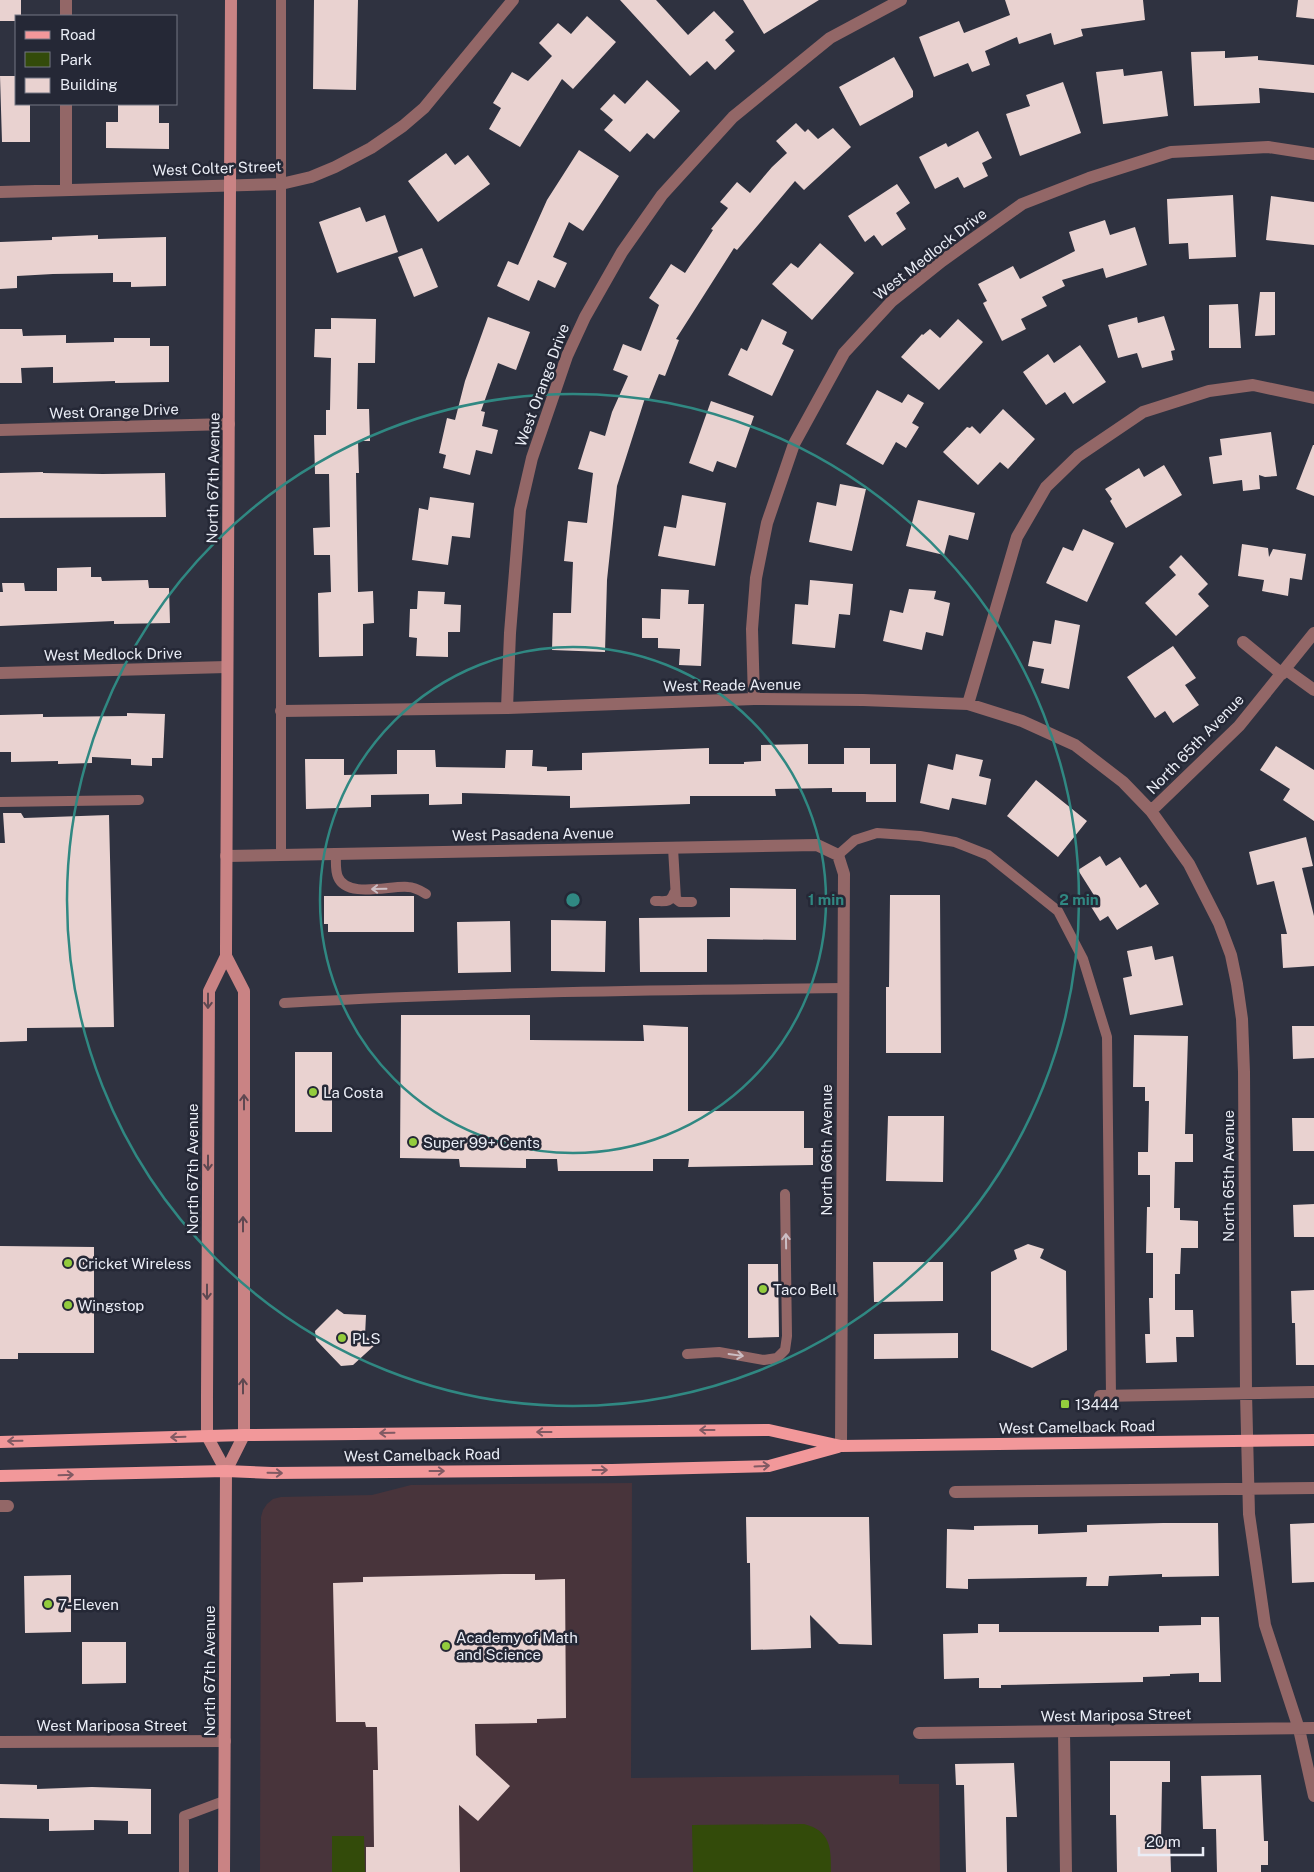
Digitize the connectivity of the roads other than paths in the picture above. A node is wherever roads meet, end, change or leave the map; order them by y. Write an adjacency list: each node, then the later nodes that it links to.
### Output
1 (66, 0): 6 (street)
2 (231, 0): 10 (main road, North 67th Avenue)
3 (281, 0): 9 (lane)
4 (513, 0): 9 (street, West Colter Street)
5 (901, 0): 24 (street, West Orange Drive)
6 (66, 15)
7 (66, 105): 11 (street)
8 (1314, 154): 22 (street, West Medlock Drive)
9 (281, 184): 10 (street, West Colter Street); 25 (lane)
10 (230, 185): 11 (street, West Colter Street); 14 (main road, North 67th Avenue)
11 (66, 190): 12 (street, West Colter Street)
12 (0, 192)
13 (1314, 398): 23 (street)
14 (229, 424): 15 (street, West Orange Drive); 18 (main road, North 67th Avenue)
15 (0, 430)
16 (1314, 632): 19 (street, North 65th Avenue)
17 (1243, 642): 19 (street)
18 (227, 667): 20 (street, West Medlock Drive); 33 (main road, North 67th Avenue)
19 (1284, 671): 21 (street); 28 (street, North 65th Avenue)
20 (0, 673)
21 (1314, 690)
22 (754, 699): 23 (street, West Reade Avenue); 24 (street, West Reade Avenue)
23 (968, 704): 28 (street, West Reade Avenue)
24 (507, 708): 25 (street, West Reade Avenue)
25 (281, 712): 31 (lane)
26 (139, 800): 27 (lane)
27 (0, 802)
28 (1151, 811): 44 (street, North 65th Avenue)
29 (673, 848): 30 (street, West Pasadena Avenue); 32 (street, West Pasadena Avenue); 34 (lane)
30 (336, 854): 31 (street, West Pasadena Avenue); 35 (lane, one-way to 30)
31 (280, 855): 33 (street, West Pasadena Avenue)
32 (838, 855): 39 (street, North 66th Avenue); 45 (lane)
33 (226, 856): 38 (main road, North 67th Avenue)
34 (674, 893): 36 (lane); 37 (lane)
35 (426, 894)
36 (655, 901)
37 (692, 902)
38 (226, 956): 46 (main road, North 67th Avenue, one-way to 38); 47 (main road, North 67th Avenue, one-way to 47)
39 (844, 988): 40 (lane); 51 (street, North 66th Avenue)
40 (284, 1003)
41 (785, 1194): 42 (lane, one-way to 41)
42 (687, 1354)
43 (1314, 1392): 44 (street, West Camelback Road)
44 (1246, 1393): 45 (street, West Camelback Road); 49 (street, North 65th Avenue)
45 (1106, 1396)
46 (244, 1435): 47 (main road, West Camelback Road); 51 (main road, West Camelback Road, one-way to 46); 52 (main road, North 67th Avenue)
47 (207, 1436): 50 (main road, West Camelback Road, one-way to 50); 52 (main road, North 67th Avenue)
48 (1314, 1440): 49 (main road, West Camelback Road)
49 (1248, 1441): 51 (main road, West Camelback Road); 55 (street, North 65th Avenue)
50 (0, 1442)
51 (841, 1446): 52 (main road, West Camelback Road, one-way to 51)
52 (226, 1471): 53 (main road, West Camelback Road, one-way to 52); 61 (main road, North 67th Avenue)
53 (0, 1476)
54 (1314, 1488): 55 (street)
55 (1249, 1489): 56 (street); 58 (street, North 65th Avenue)
56 (955, 1492)
57 (1314, 1728): 58 (street, West Mariposa Street)
58 (1299, 1729): 59 (street, West Mariposa Street); 63 (street, North 65th Avenue)
59 (1064, 1732): 60 (street, West Mariposa Street); 67 (street)
60 (919, 1734)
61 (225, 1741): 62 (street, West Mariposa Street); 64 (main road, North 67th Avenue)
62 (0, 1742)
63 (1314, 1796)
64 (224, 1800): 65 (lane); 66 (main road, North 67th Avenue)
65 (184, 1872)
66 (224, 1872)
67 (1066, 1872)

